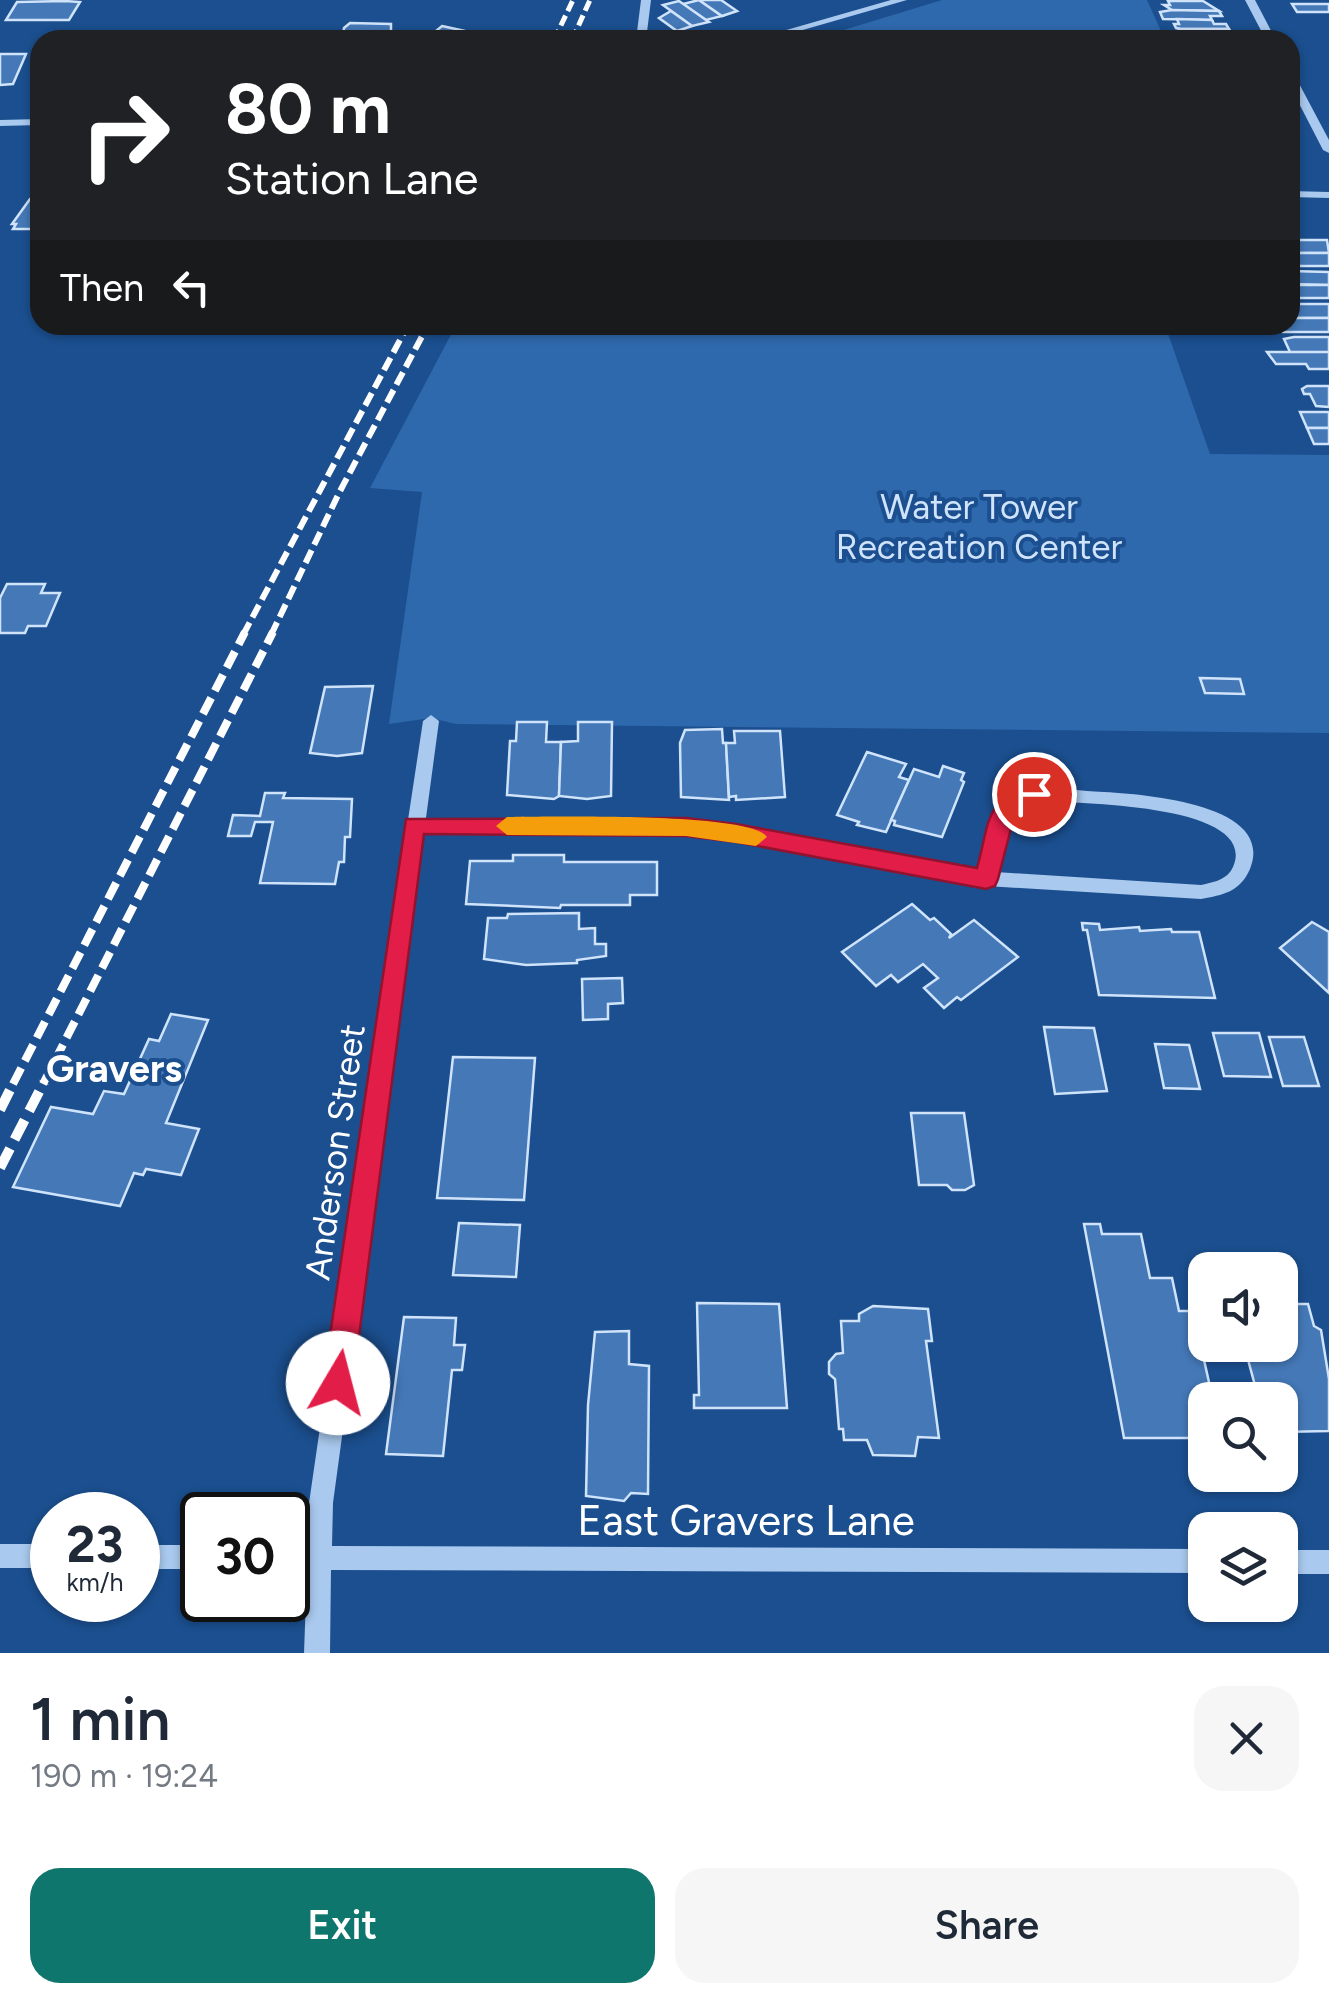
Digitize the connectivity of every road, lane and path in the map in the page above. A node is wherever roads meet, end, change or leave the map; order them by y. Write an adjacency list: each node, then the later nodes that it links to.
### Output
1 (646, 0): 4 (street)
2 (902, 0): 5 (street)
3 (1250, 0): 6 (street)
4 (642, 30)
5 (793, 30)
6 (1266, 30)
7 (1300, 95): 10 (street)
8 (30, 122): 9 (street)
9 (0, 123)
10 (1329, 150)
11 (1300, 194): 12 (street)
12 (1329, 194)
13 (430, 721): 14 (street, Anderson Street)
14 (414, 825): 15 (street); 19 (street, Anderson Street)
15 (986, 879): 15 (street)
16 (0, 1556): 17 (street)
17 (30, 1556)
18 (310, 1558): 19 (street, East Gravers Lane)
19 (319, 1558): 20 (street, East Gravers Lane); 23 (street, Anderson Street)
20 (1188, 1561)
21 (1298, 1562): 22 (street)
22 (1329, 1562)
23 (317, 1653)

